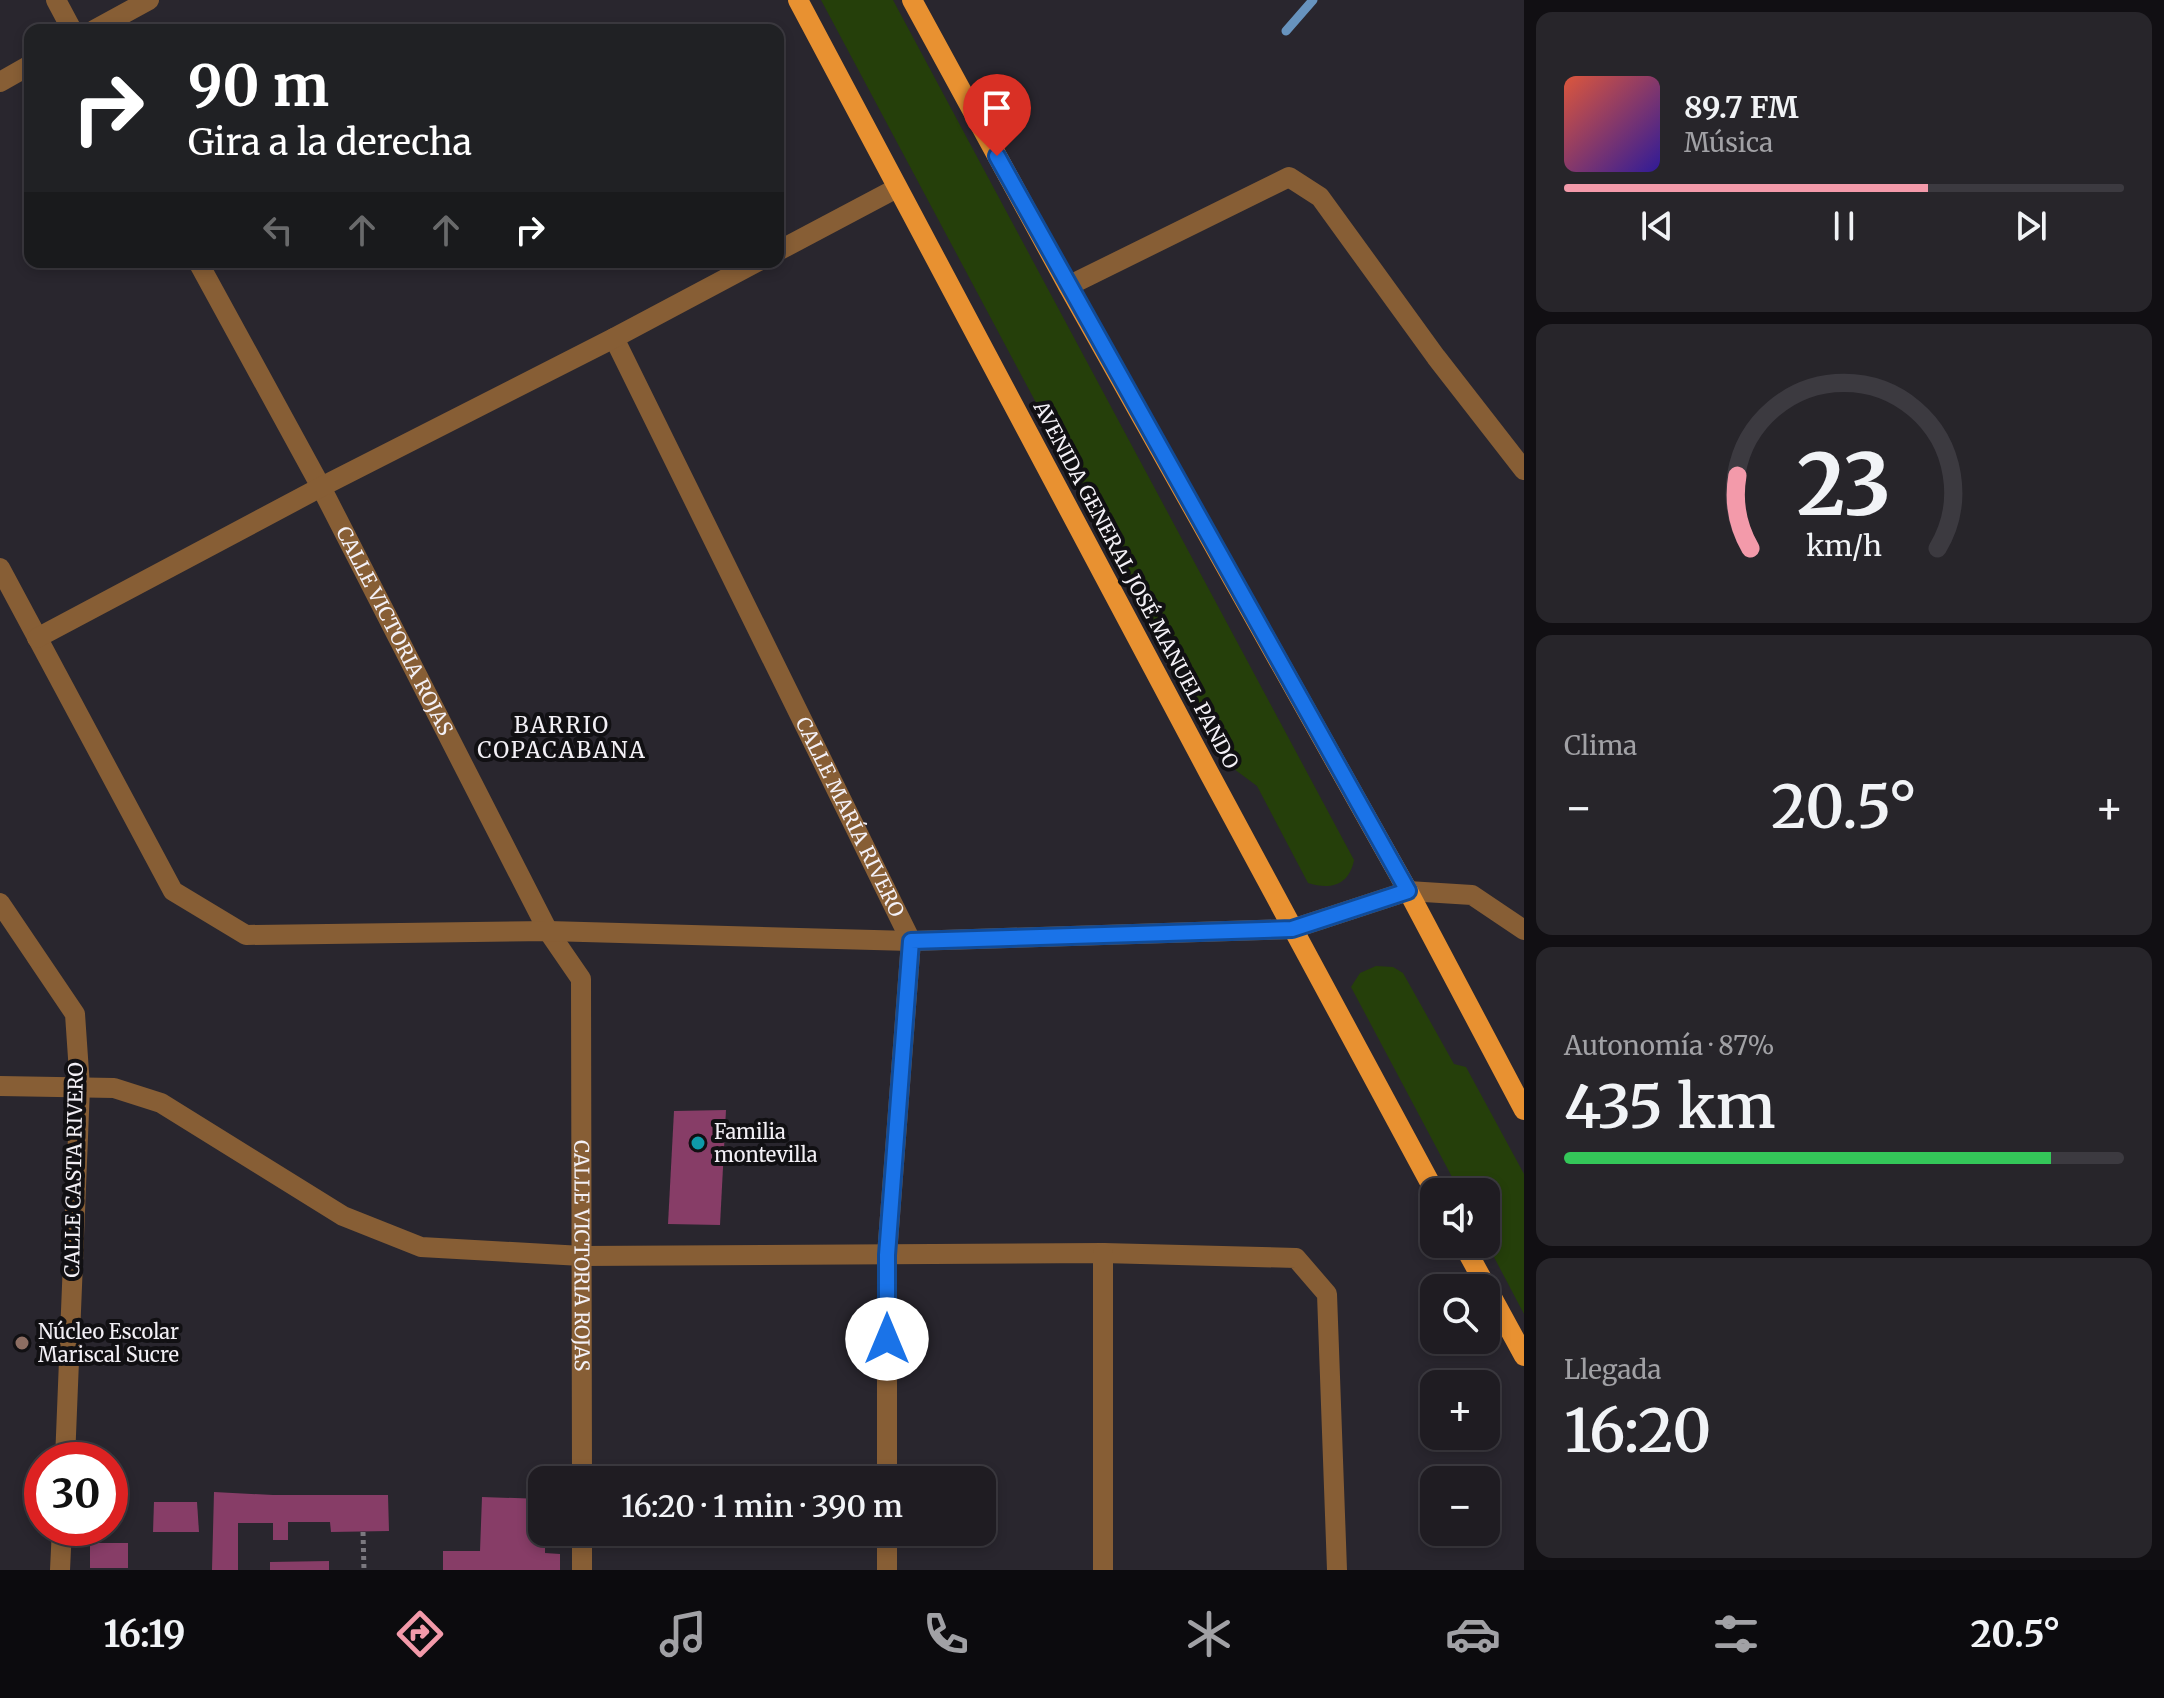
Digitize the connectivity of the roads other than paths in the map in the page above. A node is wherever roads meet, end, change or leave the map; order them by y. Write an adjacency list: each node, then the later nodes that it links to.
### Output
1 (56, 0): 5 (street)
2 (149, 0): 6 (street)
3 (798, 0): 9 (main road, AVENIDA GENERAL JOSÉ MANUEL PANDO)
4 (912, 0): 13 (main road)
5 (69, 24)
6 (105, 24)
7 (24, 68): 8 (street)
8 (0, 82)
9 (897, 188): 10 (street); 21 (main road, AVENIDA GENERAL JOSÉ MANUEL PANDO)
10 (784, 248)
11 (201, 268): 16 (street, CALLE VICTORIA ROJAS)
12 (746, 268): 14 (street)
13 (1068, 286): 15 (street); 19 (main road)
14 (614, 338): 16 (street); 24 (street, CALLE MARÍA RIVERO)
15 (1524, 470)
16 (321, 487): 18 (street); 23 (street, CALLE VICTORIA ROJAS)
17 (0, 568): 18 (street)
18 (37, 638): 23 (street)
19 (1408, 891): 21 (street); 22 (street); 27 (main road)
20 (0, 903): 26 (street, CALLE CASTA RIVERO)
21 (1292, 929): 24 (street); 28 (main road, AVENIDA GENERAL JOSÉ MANUEL PANDO)
22 (1524, 930)
23 (548, 931): 24 (street); 31 (street, CALLE VICTORIA ROJAS)
24 (911, 941): 30 (street, CALLE MARÍA RIVERO)
25 (0, 1086): 26 (street)
26 (80, 1087): 31 (street); 34 (street, CALLE CASTA RIVERO)
27 (1524, 1110)
28 (1427, 1178)
29 (1103, 1253): 30 (street); 43 (street); 44 (street)
30 (887, 1255): 31 (street); 36 (street, CALLE MARÍA RIVERO)
31 (582, 1256): 35 (street, CALLE VICTORIA ROJAS)
32 (1471, 1258): 33 (main road)
33 (1524, 1356)
34 (66, 1442)
35 (582, 1466)
36 (887, 1466)
37 (61, 1546): 40 (street)
38 (582, 1546): 41 (street)
39 (887, 1546): 42 (street)
40 (60, 1570)
41 (582, 1570)
42 (887, 1570)
43 (1103, 1570)
44 (1337, 1570)

